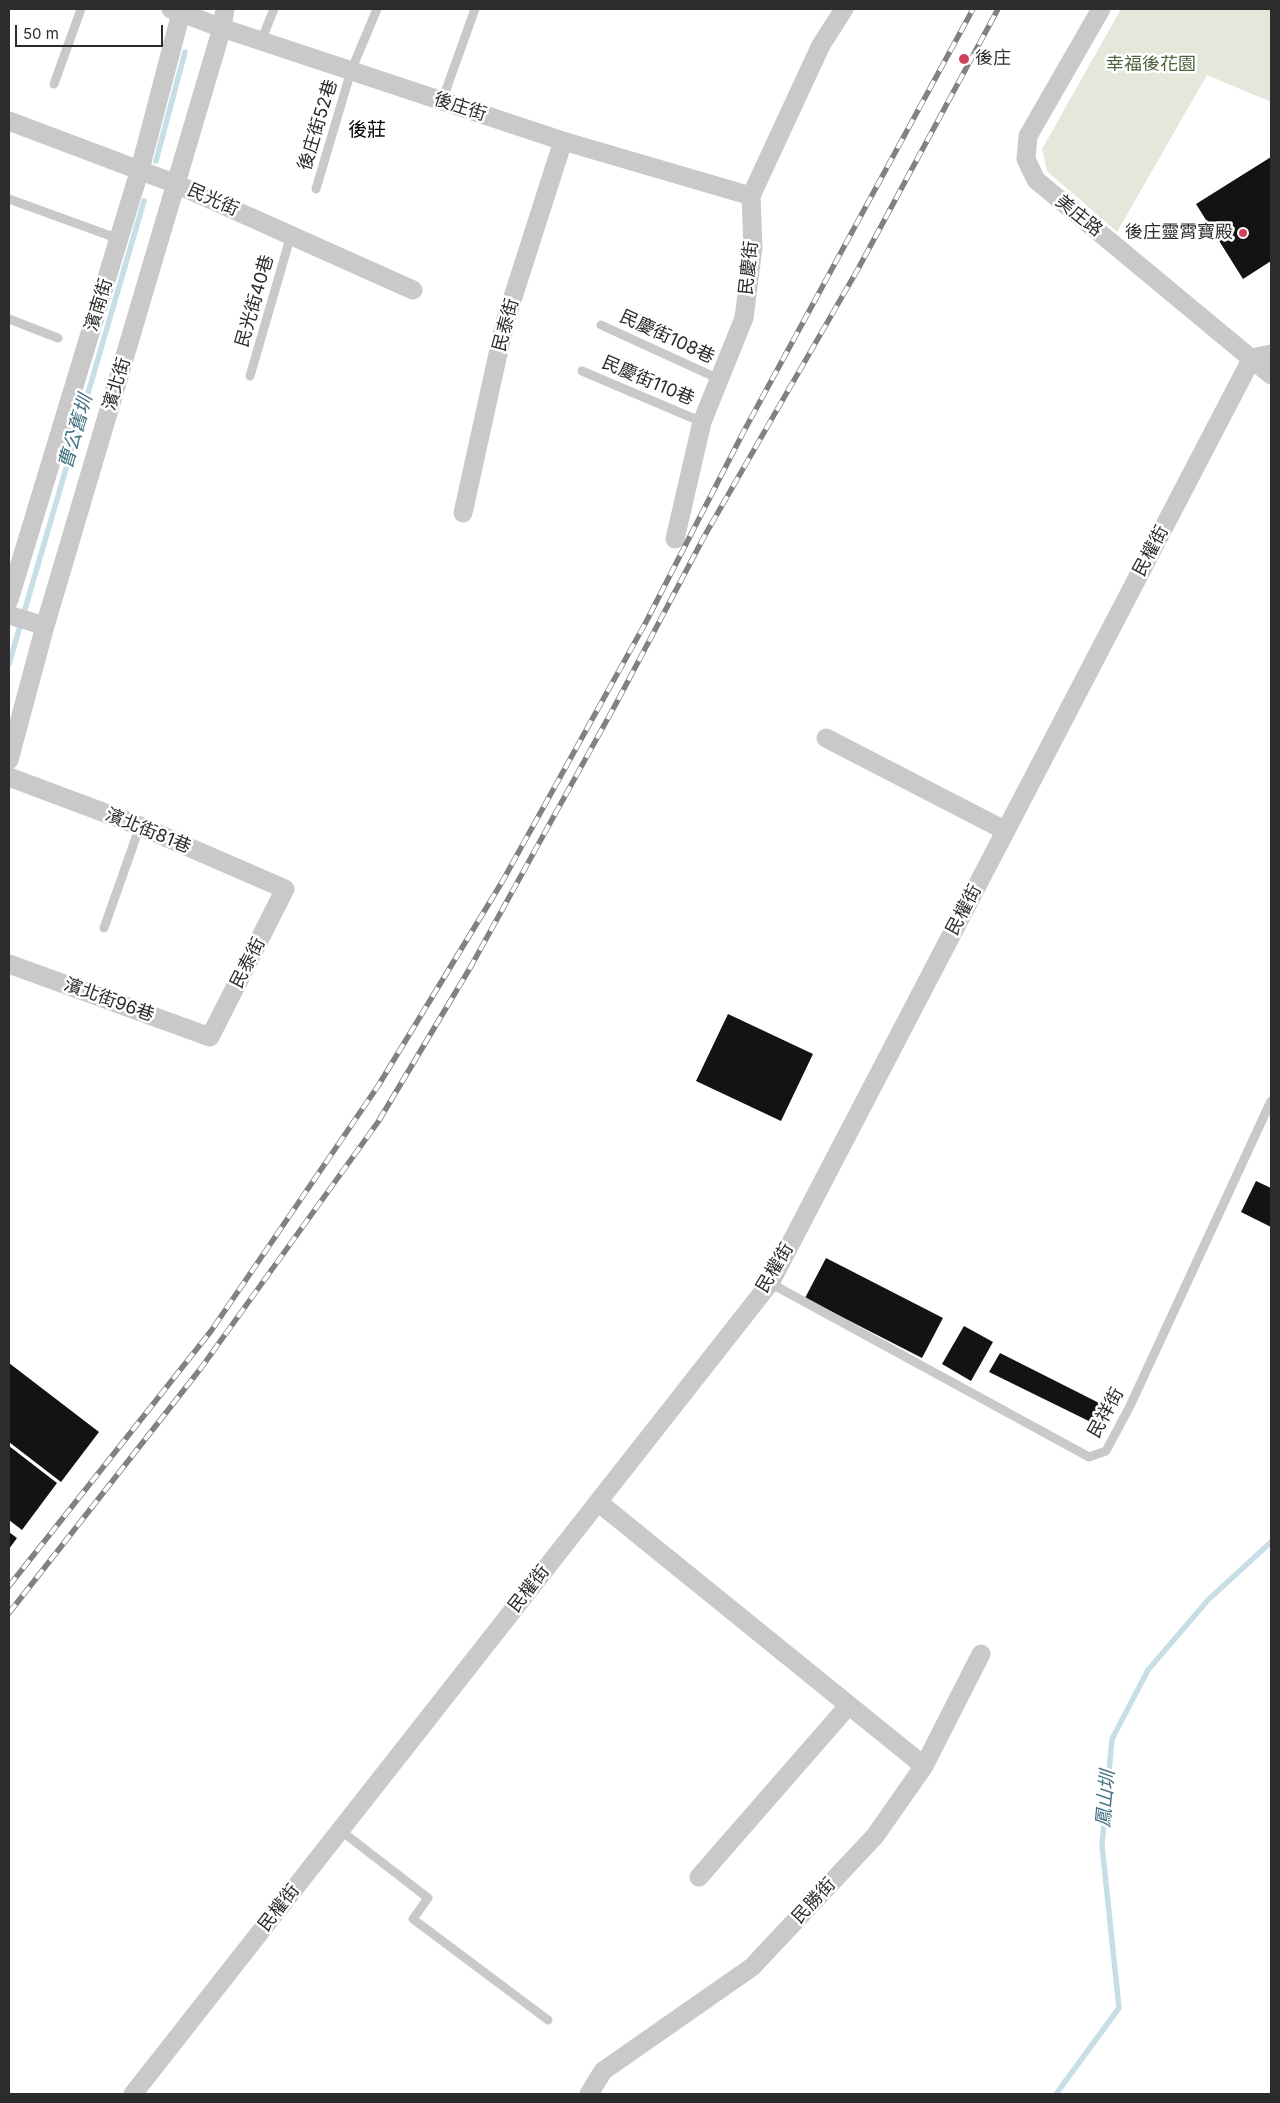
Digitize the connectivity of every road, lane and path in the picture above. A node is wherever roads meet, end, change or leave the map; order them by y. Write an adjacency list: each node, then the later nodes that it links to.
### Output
1 (81, 9): 12 (lane)
2 (226, 9): 9 (street, 濱北街)
3 (274, 9): 10 (lane)
4 (378, 9): 11 (lane, 後庄街52巷)
5 (475, 9): 13 (lane)
6 (844, 9): 19 (street, 民慶街)
7 (1100, 9): 28 (street, 美庄路)
8 (178, 10): 9 (street, 後庄街); 16 (street, 濱南街)
9 (222, 28): 10 (street, 後庄街); 17 (street, 濱北街)
10 (261, 41): 11 (street, 後庄街)
11 (351, 71): 13 (street, 後庄街); 18 (lane, 後庄街52巷)
12 (54, 84)
13 (442, 101): 15 (street, 後庄街)
14 (9, 121): 16 (street, 民光街)
15 (563, 141): 19 (street, 後庄街); 34 (street, 民泰街)
16 (140, 169): 17 (street, 民光街); 22 (street, 濱南街)
17 (176, 184): 21 (street, 民光街); 38 (street, 濱北街)
18 (316, 189)
19 (751, 196): 32 (street, 民慶街)
20 (9, 199): 22 (lane)
21 (291, 235): 23 (street, 民光街); 31 (lane, 民光街40巷)
22 (119, 239): 36 (street, 濱南街)
23 (413, 290)
24 (9, 319): 26 (lane)
25 (601, 325): 32 (lane, 民慶街108巷)
26 (58, 338)
27 (1271, 354): 28 (street)
28 (1252, 358): 30 (street, 美庄路); 43 (street, 民權街)
29 (582, 371): 33 (lane, 民慶街110巷)
30 (1271, 375)
31 (250, 376)
32 (719, 379): 33 (street, 民慶街)
33 (702, 422): 35 (street, 民慶街)
34 (464, 513)
35 (675, 539)
36 (9, 600)
37 (13, 616): 38 (street)
38 (40, 625): 40 (street, 濱北街)
39 (826, 738): 43 (street)
40 (9, 760)
41 (9, 777): 42 (street, 濱北街81巷)
42 (140, 826): 44 (street, 濱北街81巷); 45 (lane)
43 (1006, 831): 49 (street, 民權街)
44 (285, 889): 47 (street, 民泰街)
45 (104, 928)
46 (9, 964): 47 (street, 濱北街96巷)
47 (210, 1037)
48 (1271, 1100): 49 (lane, 民祥街)
49 (770, 1283): 50 (street, 民權街)
50 (598, 1502): 52 (street); 54 (street, 民權街)
51 (980, 1654): 53 (street, 民勝街)
52 (849, 1705): 53 (street); 55 (street)
53 (924, 1766): 58 (street, 民勝街)
54 (340, 1830): 56 (lane); 57 (street, 民權街)
55 (699, 1877)
56 (548, 2020)
57 (133, 2094)
58 (589, 2094)

